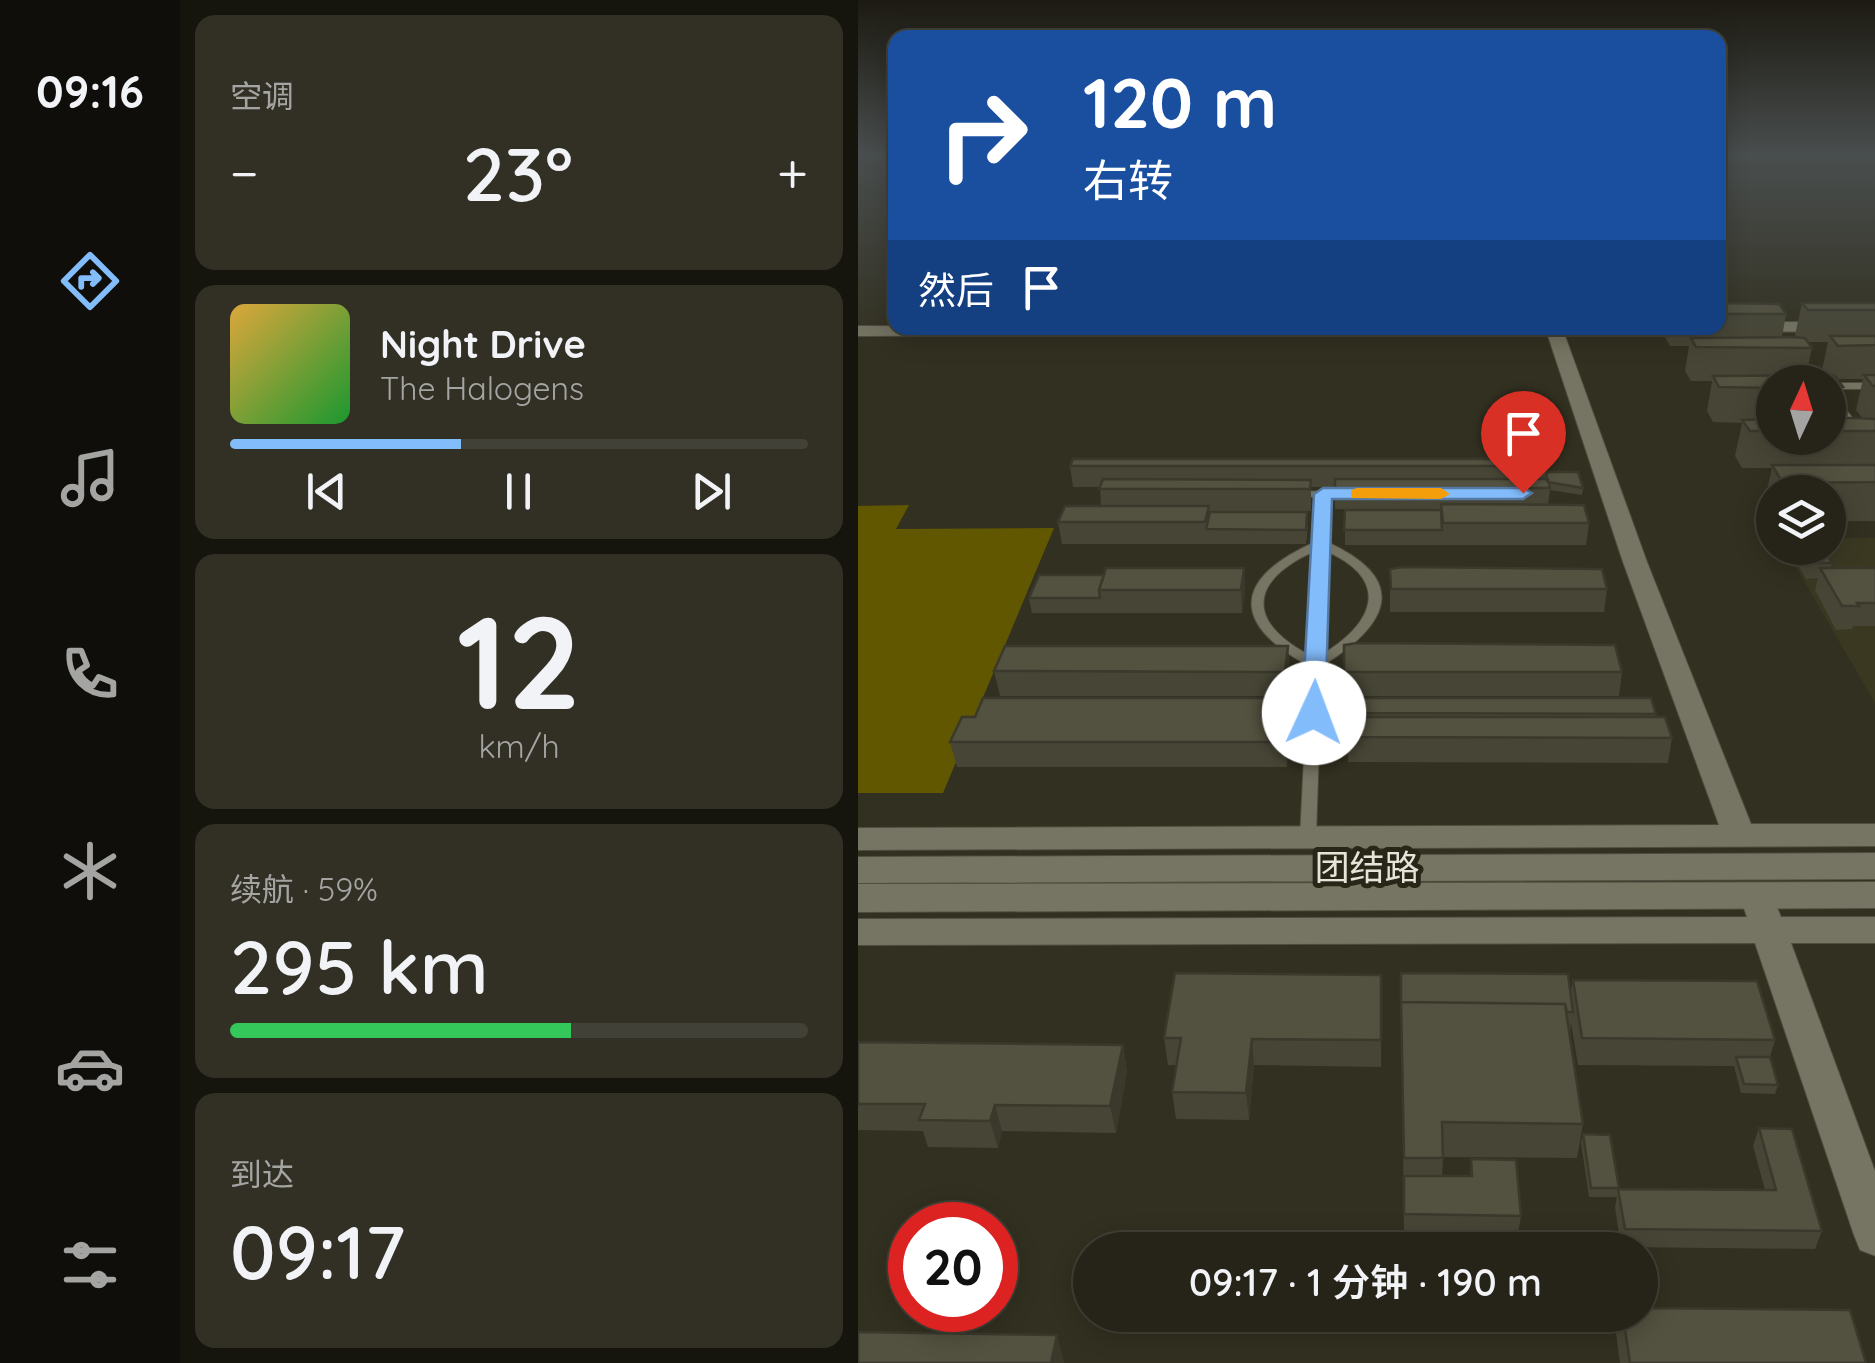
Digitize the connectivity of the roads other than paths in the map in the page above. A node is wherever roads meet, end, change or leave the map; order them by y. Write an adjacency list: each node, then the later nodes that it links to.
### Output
1 (1876, 326): 2 (street)
2 (1726, 327)
3 (858, 331): 4 (street)
4 (888, 331)
5 (1556, 335): 22 (street)
6 (1790, 347): 7 (lane)
7 (1804, 365)
8 (1846, 386): 9 (lane)
9 (1876, 386)
10 (1846, 416): 11 (lane)
11 (1856, 429): 12 (lane); 13 (lane)
12 (1876, 429)
13 (1876, 452)
14 (1285, 494): 15 (lane)
15 (1323, 494): 16 (lane); 17 (lane)
16 (1359, 494)
17 (1321, 544): 18 (lane); 18 (lane); 18 (lane)
18 (1316, 664): 21 (lane)
19 (1390, 712): 21 (lane)
20 (1254, 713): 21 (lane)
21 (1314, 713): 24 (lane)
22 (1738, 835): 23 (street); 24 (street)
23 (1876, 835)
24 (1308, 837): 25 (street)
25 (858, 839)
26 (1876, 866): 27 (main road, 团结路)
27 (858, 870)
28 (1876, 895): 30 (main road, 团结路)
29 (858, 898): 30 (main road, 团结路)
30 (1762, 912): 31 (street); 32 (street); 33 (street)
31 (1876, 930)
32 (858, 932)
33 (1876, 1235)

